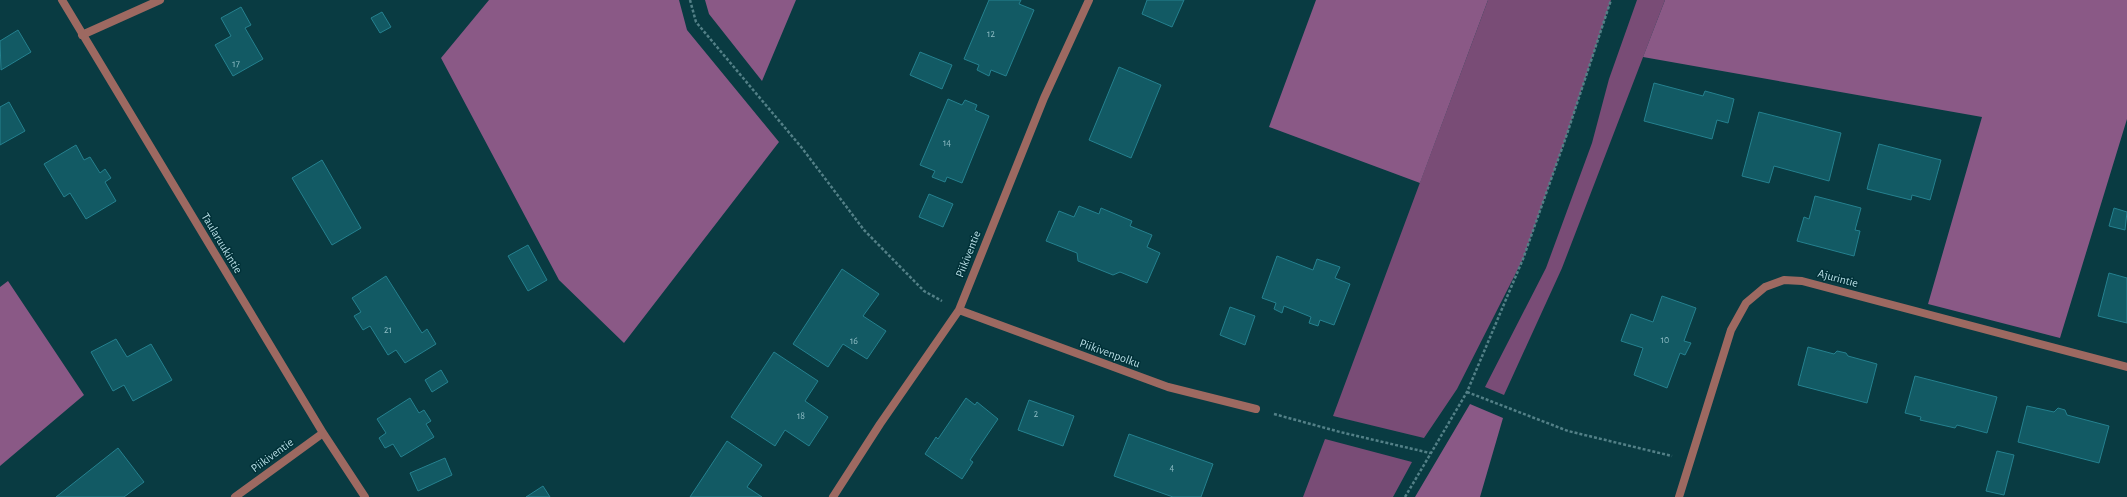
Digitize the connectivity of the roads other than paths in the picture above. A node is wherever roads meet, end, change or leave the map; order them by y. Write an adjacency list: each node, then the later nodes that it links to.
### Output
1 (62, 0): 4 (street, Taularuukintie)
2 (160, 0): 4 (street)
3 (1088, 0): 5 (street, Piikiventie)
4 (82, 35): 8 (street, Taularuukintie)
5 (959, 310): 7 (street, Piikivenpolku); 11 (street, Piikiventie)
6 (2127, 368): 12 (street, Ajurintie)
7 (1256, 409)
8 (323, 433): 9 (street, Piikiventie); 10 (street, Taularuukintie)
9 (235, 497)
10 (365, 497)
11 (833, 497)
12 (1680, 497)

